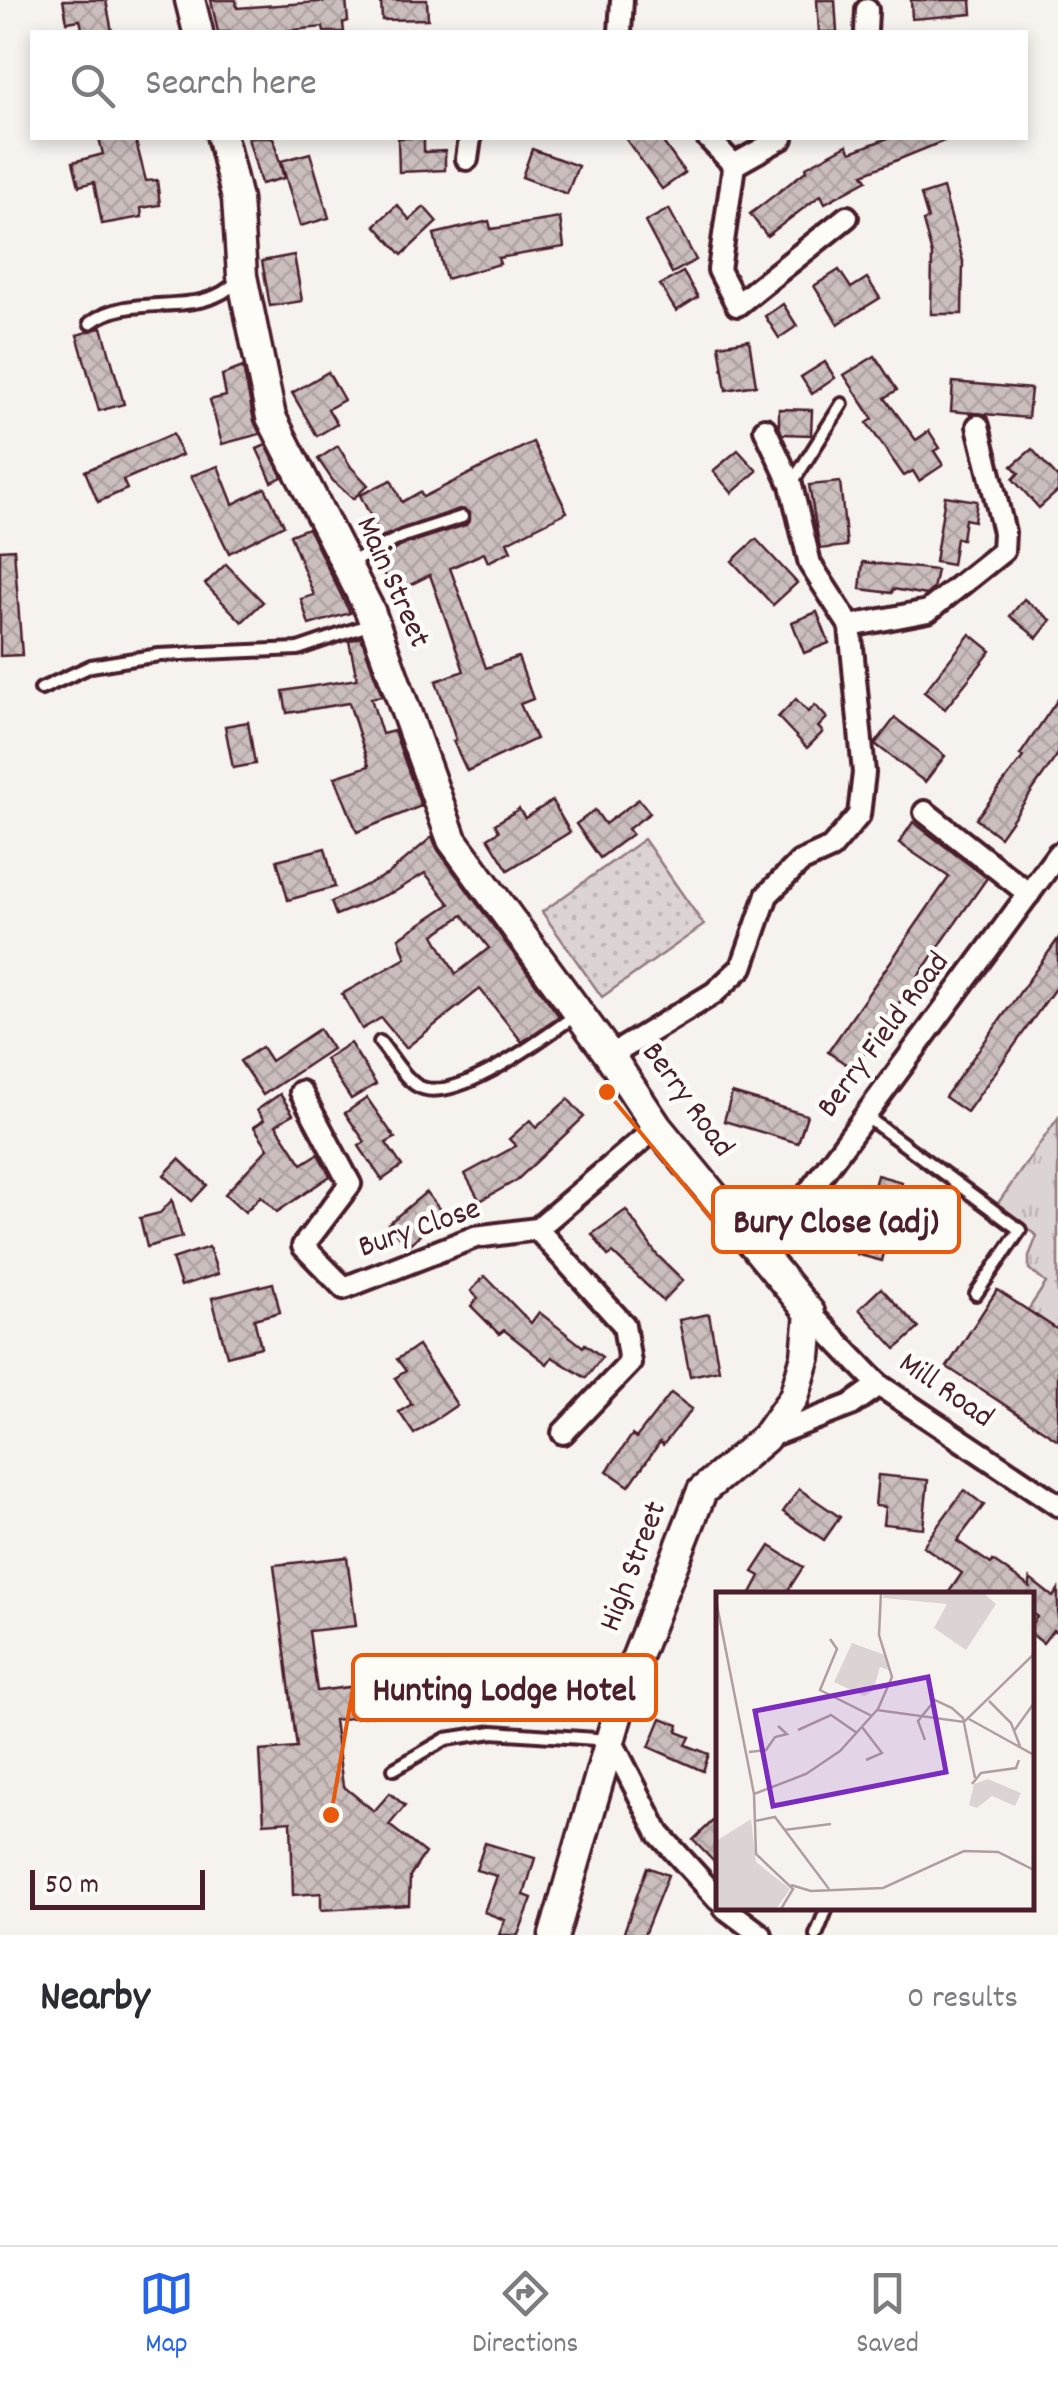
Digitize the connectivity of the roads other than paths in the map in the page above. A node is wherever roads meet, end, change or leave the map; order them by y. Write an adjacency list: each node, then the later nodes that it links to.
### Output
1 (190, 0): 4 (main road)
2 (622, 0): 5 (street)
3 (867, 10): 6 (street)
4 (198, 30)
5 (620, 30)
6 (866, 30)
7 (222, 140): 14 (main road, Main Street)
8 (470, 140): 11 (street)
9 (710, 140): 12 (street)
10 (778, 140): 12 (street)
11 (467, 159)
12 (734, 165): 13 (street)
13 (847, 218)
14 (242, 276): 15 (lane); 21 (main road, Main Street)
15 (90, 323)
16 (842, 404): 19 (lane)
17 (978, 426): 23 (street)
18 (765, 429): 19 (street)
19 (791, 485): 23 (street)
20 (462, 517): 21 (lane)
21 (348, 564): 22 (main road, Main Street)
22 (375, 623): 24 (lane); 28 (main road, Main Street)
23 (850, 626): 30 (street)
24 (42, 689)
25 (926, 812): 27 (street)
26 (1058, 854): 27 (street, Berry Field Road)
27 (1028, 894): 32 (street, Berry Field Road)
28 (581, 1017): 29 (lane); 30 (main road, Berry Road)
29 (380, 1042)
30 (610, 1056): 33 (main road, Berry Road)
31 (301, 1092): 34 (street, Bury Close)
32 (864, 1114): 35 (street, Berry Field Road); 36 (lane)
33 (656, 1126): 34 (street); 35 (main road, Berry Road)
34 (536, 1229): 39 (street)
35 (762, 1256): 37 (main road, Berry Road)
36 (976, 1294)
37 (810, 1313): 38 (street, Mill Road); 40 (main road, High Street)
38 (880, 1385): 40 (street); 41 (street, Mill Road)
39 (563, 1433)
40 (766, 1438): 42 (main road, High Street)
41 (1058, 1506)
42 (610, 1740): 43 (lane); 44 (street); 47 (main road, High Street)
43 (394, 1769)
44 (716, 1897)
45 (729, 1910): 48 (street)
46 (827, 1910): 49 (lane)
47 (554, 1935)
48 (761, 1935)
49 (816, 1935)

